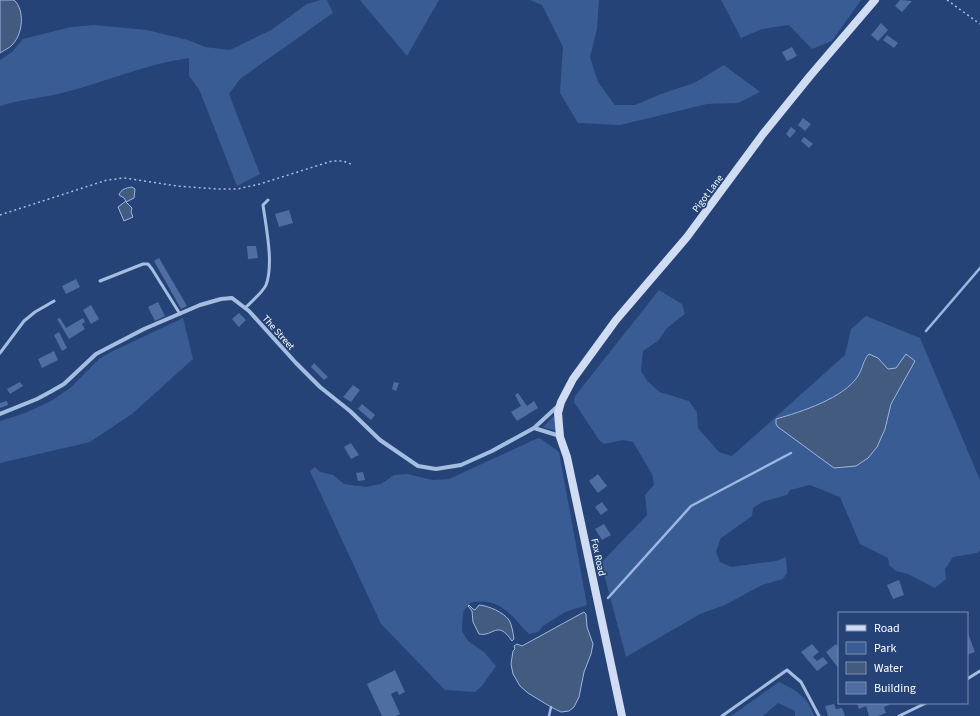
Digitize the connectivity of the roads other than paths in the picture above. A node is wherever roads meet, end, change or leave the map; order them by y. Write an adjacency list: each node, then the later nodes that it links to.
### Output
1 (875, 0): 8 (street, Pigot Lane)
2 (268, 200): 5 (lane)
3 (100, 281): 6 (lane)
4 (54, 301): 7 (lane)
5 (245, 308): 6 (street, The Street); 10 (street, The Street)
6 (180, 314): 9 (street, The Street)
7 (0, 353)
8 (561, 402): 10 (street, The Street); 11 (street, Fox Road)
9 (0, 414)
10 (534, 428): 11 (street)
11 (560, 437): 15 (street, Fox Road)
12 (980, 671): 13 (lane)
13 (968, 678)
14 (924, 704): 18 (lane)
15 (622, 716)
16 (722, 716): 17 (lane)
17 (819, 716)
18 (899, 716)

